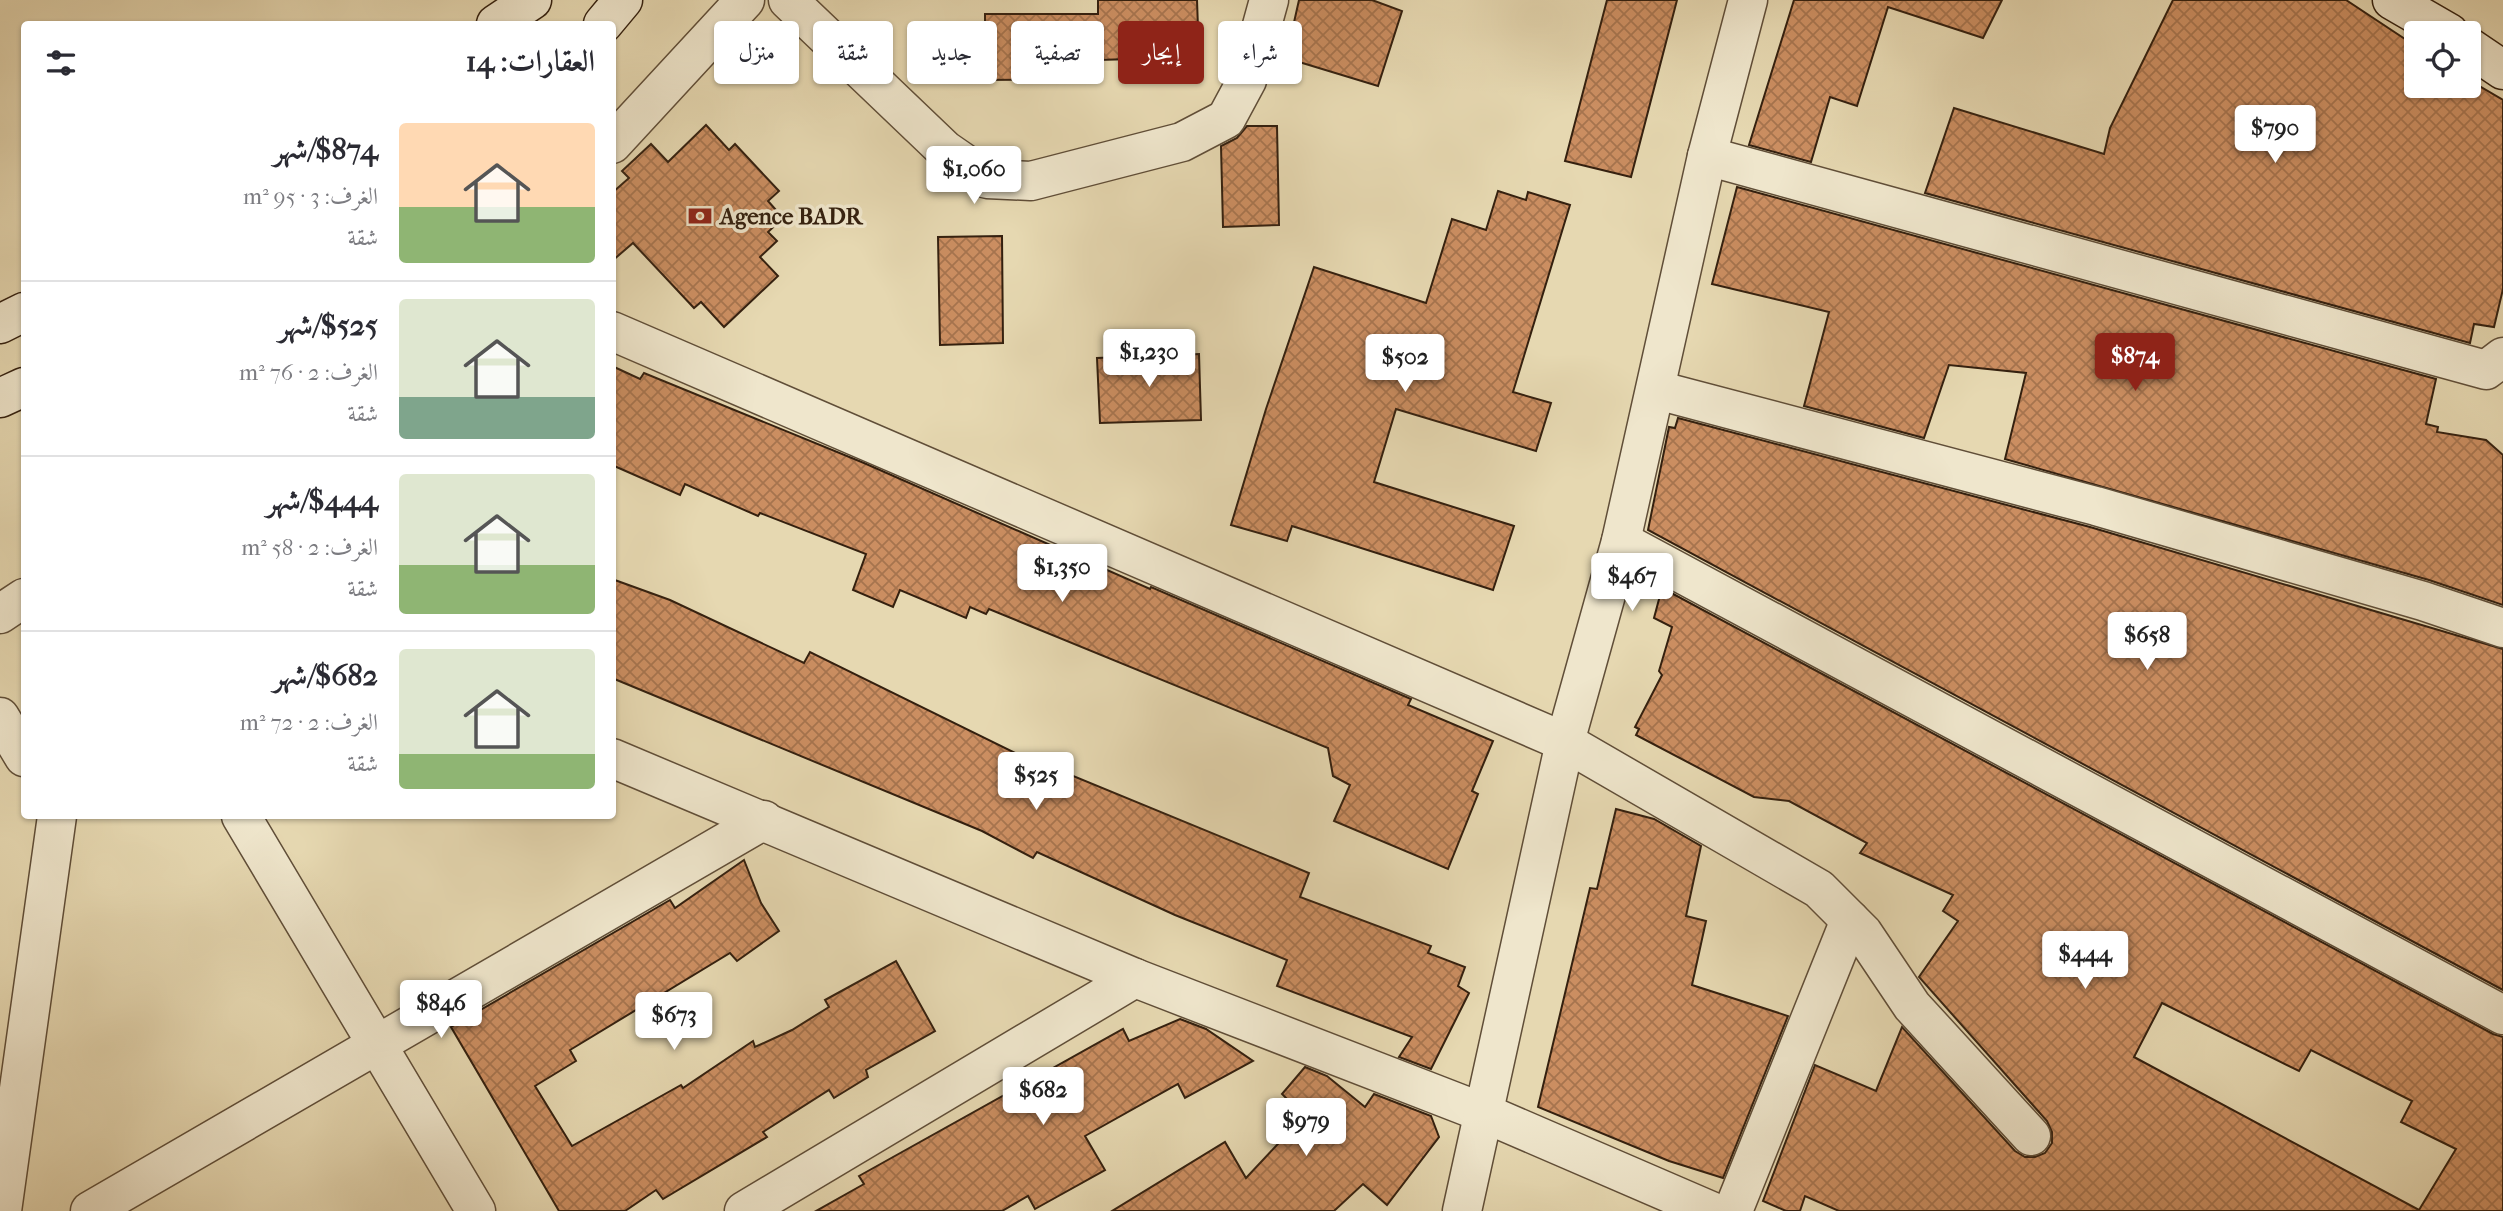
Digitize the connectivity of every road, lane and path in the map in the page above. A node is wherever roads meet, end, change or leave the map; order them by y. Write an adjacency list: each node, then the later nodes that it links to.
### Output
1 (532, 0): 8 (street)
2 (623, 0): 9 (street)
3 (745, 0): 13 (street)
4 (788, 0): 5 (street)
5 (1269, 0)
6 (1748, 0): 14 (street)
7 (2392, 0): 10 (street)
8 (500, 21)
9 (606, 21)
10 (2428, 21)
11 (2481, 55): 12 (street)
12 (2503, 70)
13 (616, 140)
14 (1707, 156): 18 (street); 20 (street)
15 (21, 314): 16 (street)
16 (0, 324)
17 (616, 333): 27 (street)
18 (2503, 357)
19 (21, 388): 21 (street)
20 (1657, 390): 22 (street); 25 (street)
21 (0, 398)
22 (1621, 541): 27 (street); 35 (street)
23 (21, 600): 24 (street)
24 (0, 614)
25 (2503, 628)
26 (0, 717): 28 (street)
27 (1565, 742): 33 (street); 37 (street)
28 (21, 752)
29 (616, 760): 32 (street)
30 (57, 819): 40 (street)
31 (243, 819): 36 (street)
32 (764, 820): 34 (street); 36 (street)
33 (1850, 920): 38 (street); 45 (street)
34 (1135, 978): 37 (street); 43 (street)
35 (2503, 1014)
36 (376, 1043): 41 (street); 42 (street)
37 (1484, 1113): 39 (street); 44 (street)
38 (2031, 1136)
39 (1458, 1208)
40 (2, 1211)
41 (90, 1211)
42 (476, 1211)
43 (744, 1211)
44 (1712, 1211)
45 (1733, 1211)

